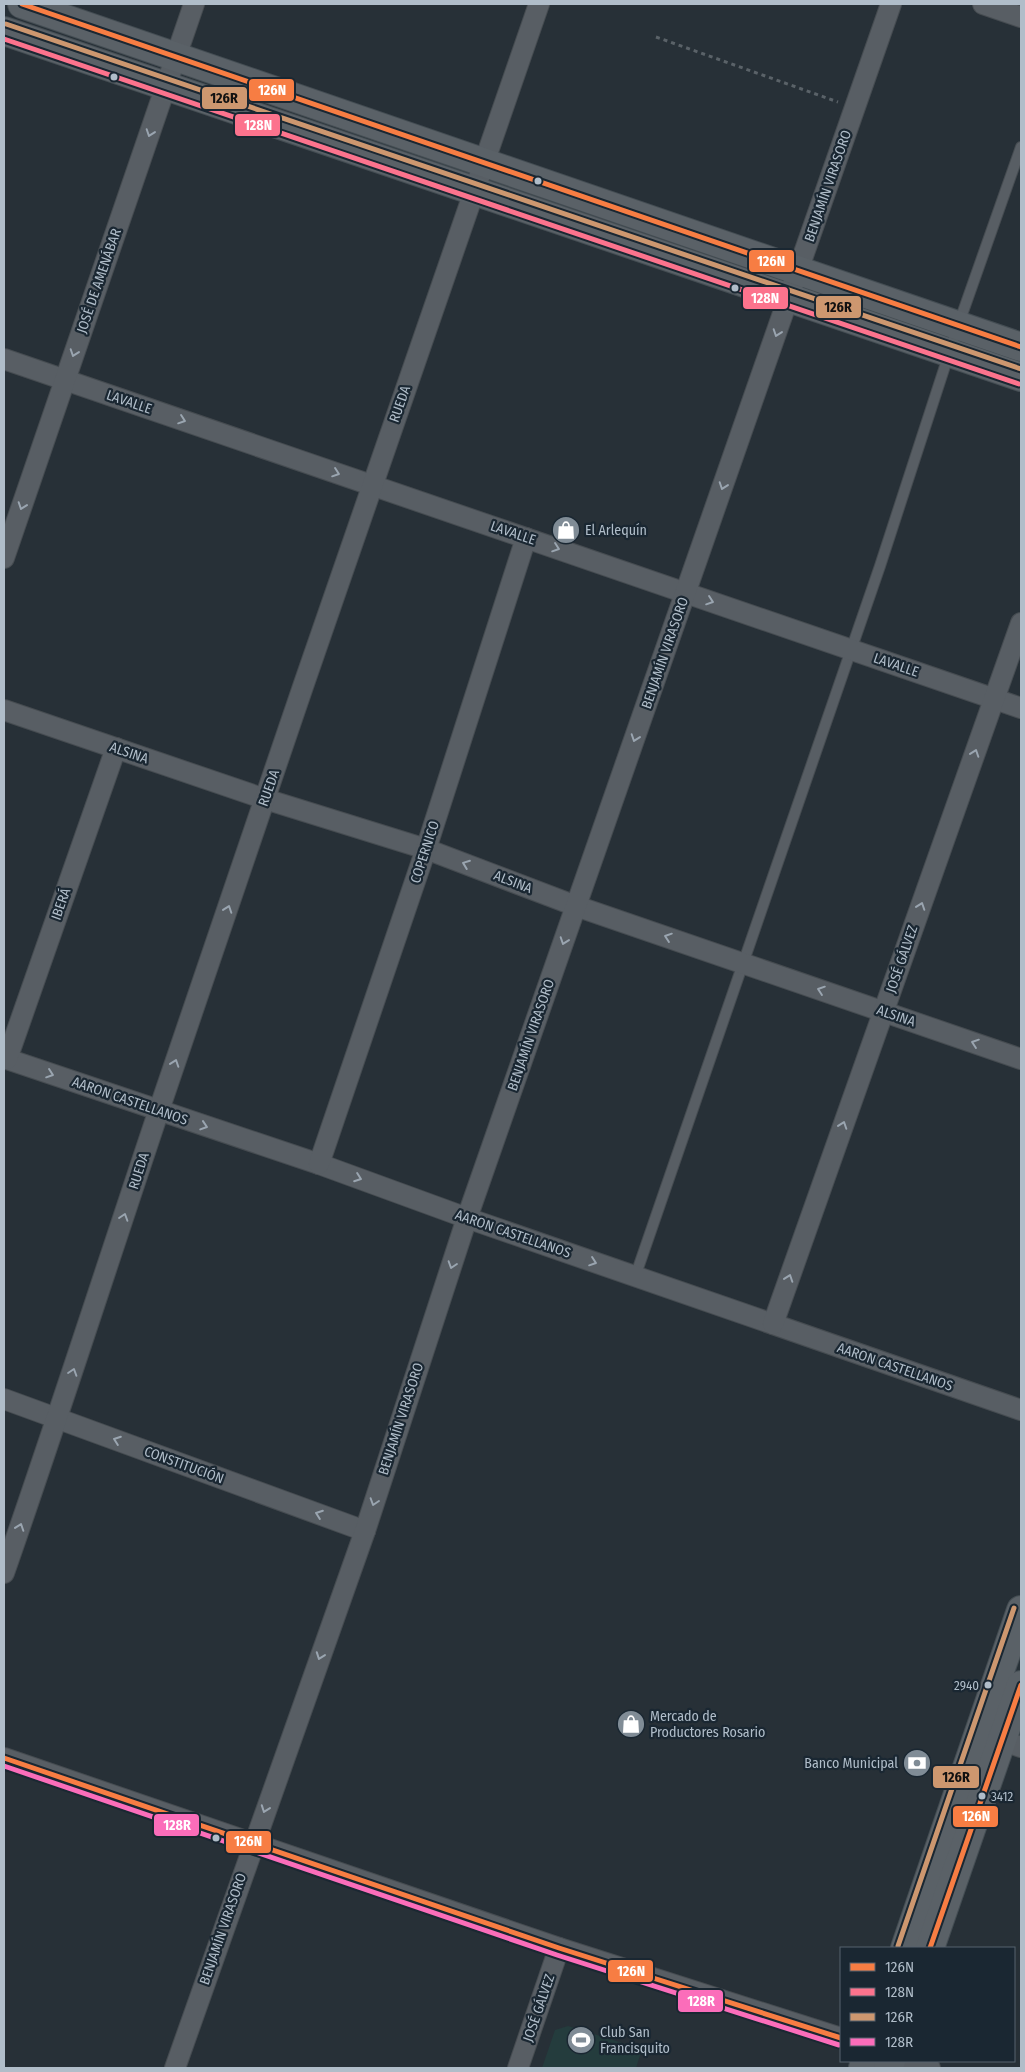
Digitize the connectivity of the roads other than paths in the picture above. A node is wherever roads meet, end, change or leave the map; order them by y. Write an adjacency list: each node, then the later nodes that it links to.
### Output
1 (22, 4): 8 (main road)
2 (194, 4): 8 (street, JOSÉ DE AMENÁBAR)
3 (539, 4): 11 (street, RUEDA)
4 (891, 4): 13 (street, BENJAMÍN VIRASORO)
5 (983, 4): 6 (street)
6 (1021, 17)
7 (4, 31): 9 (main road)
8 (176, 56): 9 (street, JOSÉ DE AMENÁBAR); 11 (main road)
9 (165, 87): 12 (main road); 20 (street, JOSÉ DE AMENÁBAR, one-way to 20)
10 (1021, 147): 15 (lane)
11 (483, 162): 12 (street, RUEDA); 13 (main road)
12 (473, 191): 14 (main road); 21 (street, RUEDA)
13 (799, 270): 14 (street, BENJAMÍN VIRASORO); 15 (main road)
14 (789, 298): 17 (main road); 24 (street, BENJAMÍN VIRASORO, one-way to 24)
15 (958, 326): 16 (main road); 17 (lane)
16 (1021, 347)
17 (949, 353): 19 (main road); 26 (lane)
18 (4, 359): 20 (street, LAVALLE)
19 (1021, 377)
20 (65, 380): 21 (street, LAVALLE, one-way to 21); 23 (street, JOSÉ DE AMENÁBAR, one-way to 23)
21 (372, 485): 22 (street, LAVALLE); 31 (street, RUEDA)
22 (526, 538): 24 (street, LAVALLE, one-way to 24); 32 (street, COPERNICO)
23 (4, 558)
24 (686, 593): 26 (street, LAVALLE, one-way to 26); 33 (street, BENJAMÍN VIRASORO, one-way to 33)
25 (1021, 623): 27 (street, JOSÉ GÁLVEZ)
26 (851, 649): 27 (street, LAVALLE); 34 (lane)
27 (994, 698): 28 (street, LAVALLE); 35 (street, JOSÉ GÁLVEZ, one-way to 27)
28 (1021, 708)
29 (4, 710): 30 (street, ALSINA)
30 (116, 748): 31 (street, ALSINA); 36 (street, IBERÁ)
31 (265, 799): 32 (street, ALSINA); 38 (street, RUEDA, one-way to 31)
32 (426, 849): 33 (street, ALSINA, one-way to 32); 39 (street, COPERNICO)
33 (576, 906): 34 (street, ALSINA, one-way to 33); 40 (street, BENJAMÍN VIRASORO, one-way to 40)
34 (743, 963): 35 (street, ALSINA, one-way to 34); 41 (lane)
35 (884, 1012): 37 (street, ALSINA, one-way to 35); 42 (street, JOSÉ GÁLVEZ, one-way to 35)
36 (5, 1058): 38 (street, AARON CASTELLANOS, one-way to 38)
37 (1021, 1059)
38 (159, 1112): 39 (street, AARON CASTELLANOS, one-way to 39); 45 (street, RUEDA, one-way to 38)
39 (319, 1164): 40 (street, AARON CASTELLANOS, one-way to 40)
40 (467, 1218): 41 (street, AARON CASTELLANOS, one-way to 41); 46 (street, BENJAMÍN VIRASORO, one-way to 46)
41 (636, 1277): 42 (street, AARON CASTELLANOS)
42 (773, 1324): 44 (street, AARON CASTELLANOS)
43 (4, 1399): 45 (street, CONSTITUCIÓN)
44 (1021, 1410)
45 (58, 1418): 46 (street, CONSTITUCIÓN, one-way to 45); 47 (street, RUEDA, one-way to 45)
46 (365, 1531): 52 (street, BENJAMÍN VIRASORO, one-way to 52)
47 (4, 1573)
48 (1021, 1610): 50 (main road)
49 (1021, 1684): 50 (main road)
50 (1001, 1740): 53 (main road); 54 (main road)
51 (4, 1758): 52 (street)
52 (253, 1843): 55 (street); 58 (street, BENJAMÍN VIRASORO)
53 (905, 1947)
54 (930, 1947)
55 (559, 1948): 56 (street); 59 (street, JOSÉ GÁLVEZ)
56 (840, 2038)
57 (911, 2062): 60 (street)
58 (175, 2068)
59 (518, 2068)
60 (930, 2068)

